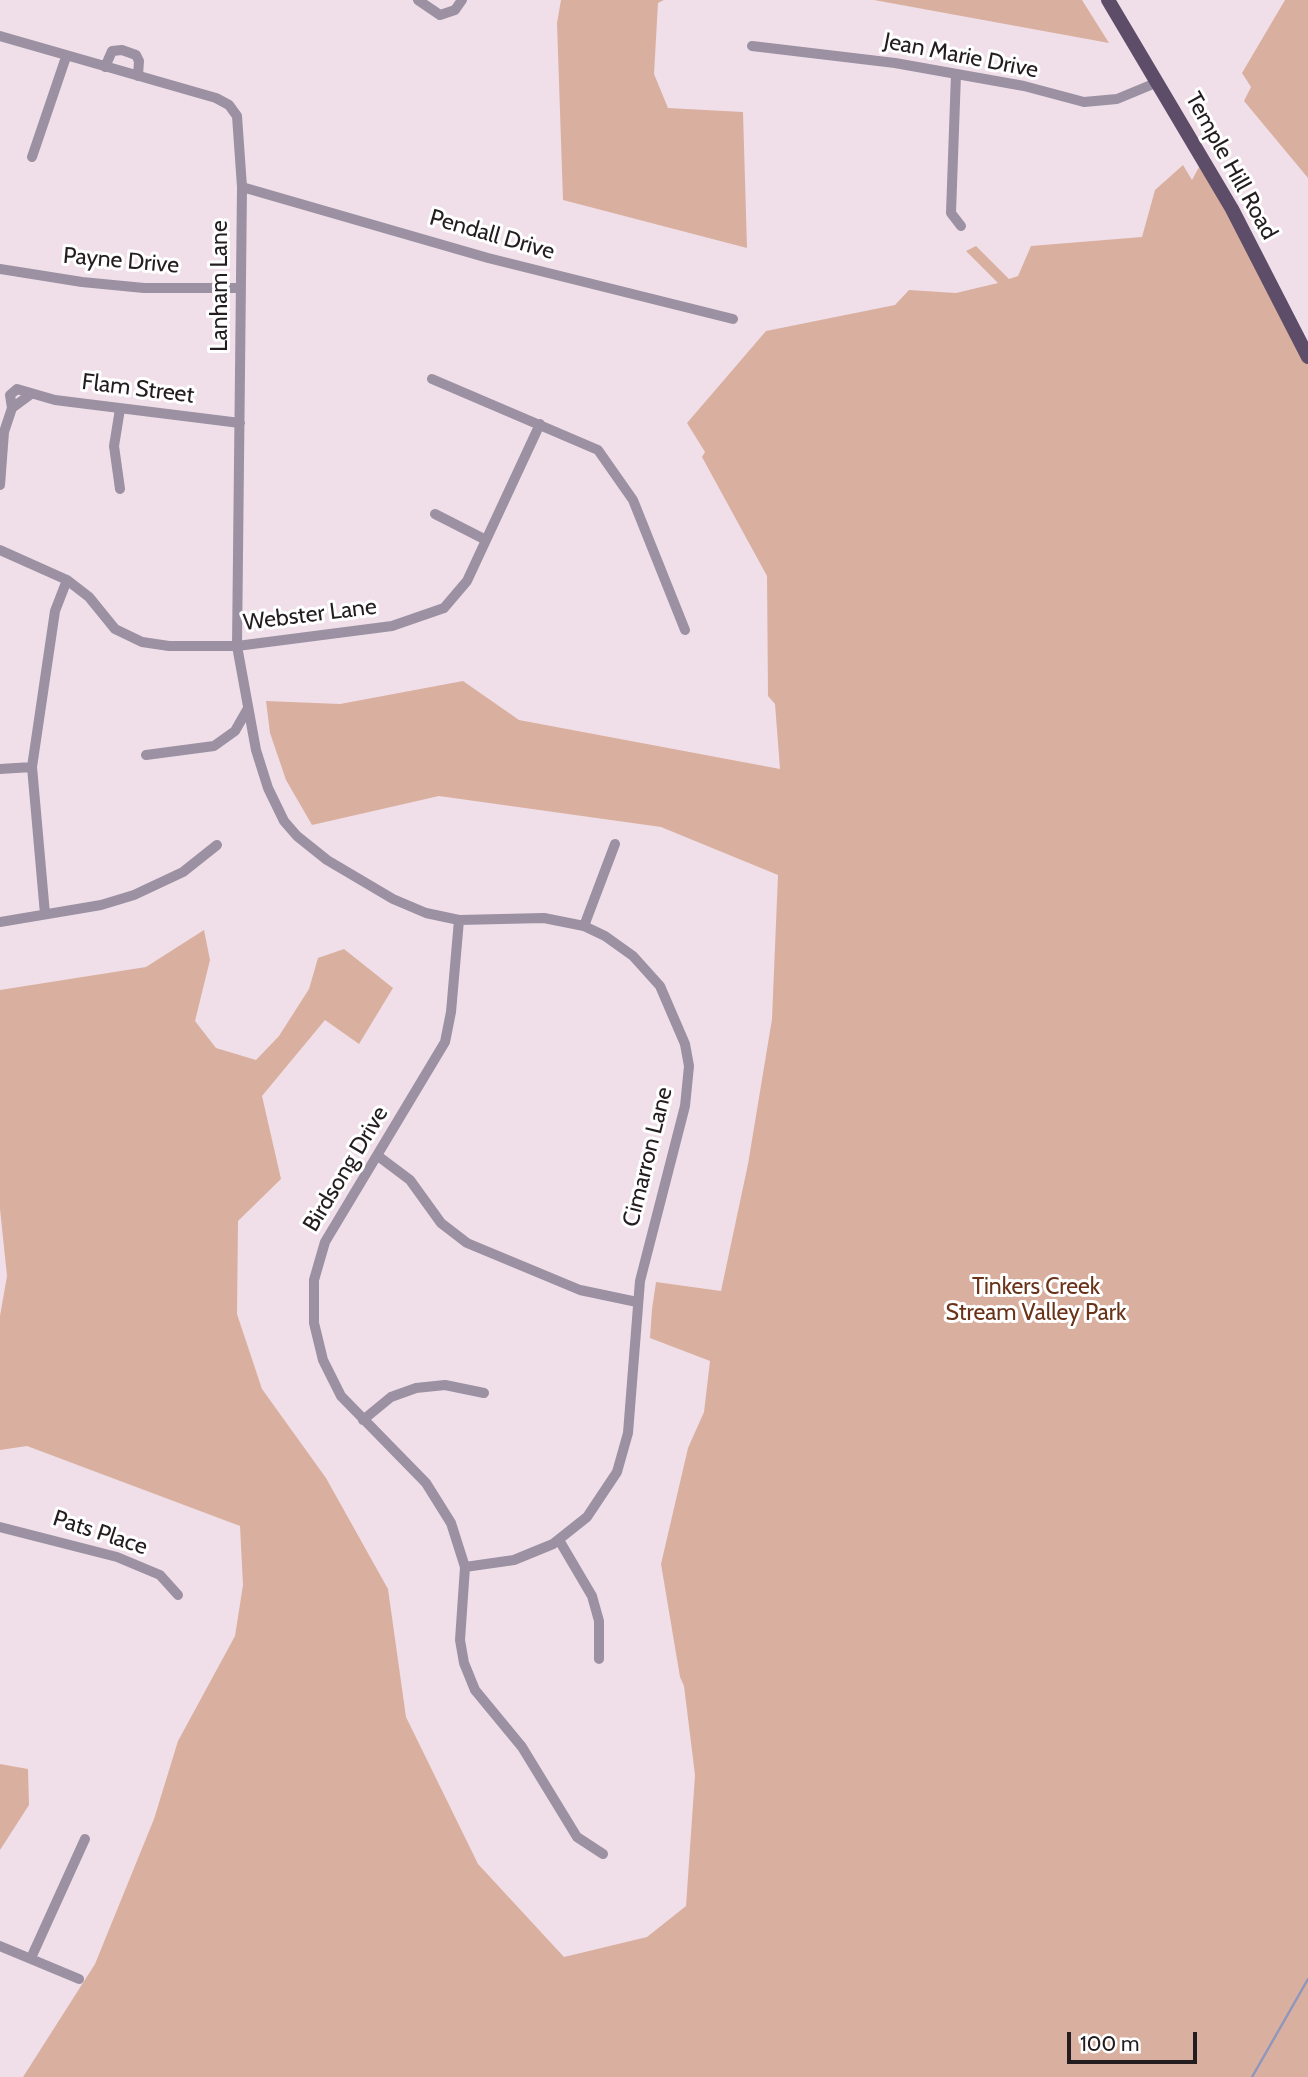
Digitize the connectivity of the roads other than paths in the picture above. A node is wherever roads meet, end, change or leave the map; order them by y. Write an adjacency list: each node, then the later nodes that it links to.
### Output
1 (418, 0): 2 (street)
2 (462, 0)
3 (1108, 0): 10 (main road, Temple Hill Road)
4 (0, 36): 6 (street, Lanham Lane)
5 (752, 46): 8 (street, Jean Marie Drive)
6 (66, 57): 7 (street, Lanham Lane); 11 (street)
7 (105, 67): 9 (street, Lanham Lane); 9 (street)
8 (956, 74): 10 (street, Jean Marie Drive); 13 (street)
9 (138, 76): 12 (street, Lanham Lane)
10 (1158, 82): 17 (main road, Temple Hill Road)
11 (32, 157)
12 (242, 187): 15 (street, Lanham Lane); 16 (street, Pendall Drive)
13 (961, 226)
14 (0, 269): 15 (street, Payne Drive)
15 (240, 288): 20 (street, Lanham Lane)
16 (733, 319)
17 (1308, 357)
18 (432, 379): 21 (street)
19 (120, 409): 20 (street, Flam Street); 22 (street, Flam Street); 23 (street)
20 (240, 423): 29 (street, Lanham Lane)
21 (540, 424): 25 (street, Webster Lane); 28 (street)
22 (0, 485)
23 (120, 489)
24 (435, 514): 25 (street)
25 (486, 540): 29 (street, Webster Lane)
26 (0, 550): 27 (street, Webster Lane)
27 (67, 580): 29 (street, Webster Lane); 32 (street)
28 (685, 630)
29 (237, 646): 30 (street, Lanham Lane)
30 (248, 714): 31 (street); 34 (street, Lanham Lane)
31 (146, 755)
32 (32, 767): 33 (street); 37 (street)
33 (0, 769)
34 (268, 788): 38 (street, Cimarron Lane)
35 (615, 844): 40 (street)
36 (217, 845): 37 (street)
37 (46, 914): 39 (street)
38 (459, 919): 40 (street, Cimarron Lane); 41 (street, Birdsong Drive)
39 (0, 922)
40 (584, 926): 42 (street, Cimarron Lane)
41 (378, 1156): 42 (street); 44 (street, Birdsong Drive)
42 (637, 1302): 46 (street, Cimarron Lane)
43 (484, 1393): 44 (street)
44 (363, 1420): 47 (street, Birdsong Drive)
45 (0, 1527): 48 (street, Pats Place)
46 (559, 1540): 47 (street, Cimarron Lane); 49 (street)
47 (465, 1567): 51 (street, Birdsong Drive)
48 (178, 1595)
49 (599, 1659)
50 (85, 1839): 53 (street)
51 (603, 1854)
52 (0, 1947): 53 (street)
53 (31, 1958): 54 (street)
54 (79, 1979)

